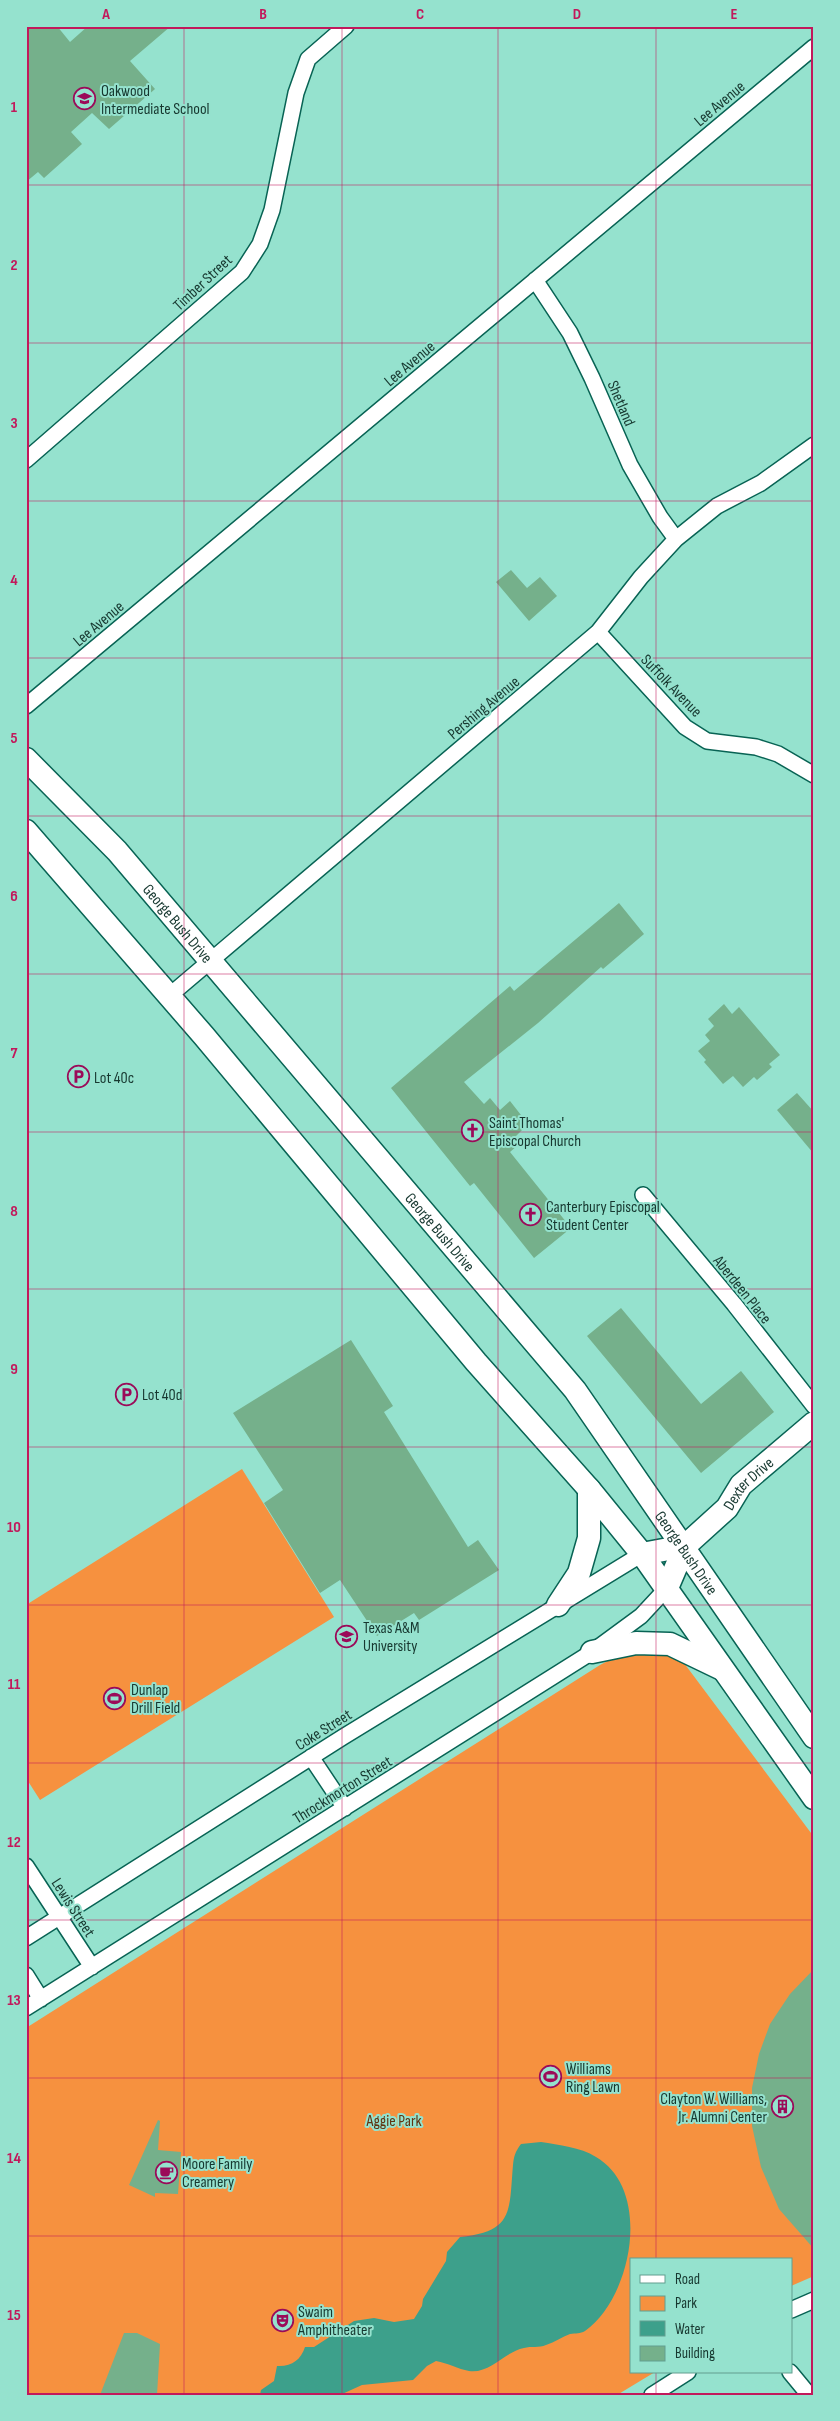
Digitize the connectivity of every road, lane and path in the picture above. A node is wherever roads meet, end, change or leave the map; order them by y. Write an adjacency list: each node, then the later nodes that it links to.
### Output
1 (346, 26): 5 (street, Timber Street)
2 (814, 47): 3 (street, Lee Avenue)
3 (535, 280): 6 (street, Shetland); 8 (street, Lee Avenue)
4 (814, 445): 6 (street, Pershing Avenue)
5 (26, 460)
6 (676, 539): 7 (street, Pershing Avenue)
7 (598, 632): 10 (street, Suffolk Avenue); 12 (street, Pershing Avenue)
8 (26, 706)
9 (26, 759): 12 (main road, George Bush Drive)
10 (814, 775)
11 (26, 831): 13 (main road)
12 (212, 961): 13 (street, Pershing Avenue); 18 (main road, George Bush Drive)
13 (169, 996): 17 (main road)
14 (643, 1195): 15 (street, Aberdeen Place)
15 (814, 1406)
16 (814, 1423): 18 (main road, Dexter Drive)
17 (589, 1489): 19 (main road); 21 (main road)
18 (684, 1546): 19 (main road); 20 (main road); 24 (main road, George Bush Drive)
19 (642, 1554): 20 (main road); 21 (street, Coke Street)
20 (667, 1588): 22 (street, Throckmorton Street); 23 (main road)
21 (558, 1606): 25 (street, Coke Street)
22 (592, 1652): 23 (main road); 27 (street, Throckmorton Street)
23 (724, 1669): 26 (main road)
24 (814, 1737)
25 (312, 1757): 27 (street); 29 (street, Coke Street)
26 (814, 1798)
27 (345, 1808): 31 (street, Throckmorton Street)
28 (26, 1866): 29 (street, Lewis Street)
29 (60, 1915): 30 (street, Coke Street); 31 (street, Lewis Street)
30 (26, 1938)
31 (92, 1967): 33 (street, Throckmorton Street)
32 (26, 1975): 33 (street)
33 (41, 1999): 34 (street, Throckmorton Street)
34 (26, 2008)
35 (814, 2300): 36 (street)
36 (792, 2310)
37 (685, 2374): 39 (street)
38 (792, 2374): 40 (street)
39 (653, 2395)
40 (809, 2395)

